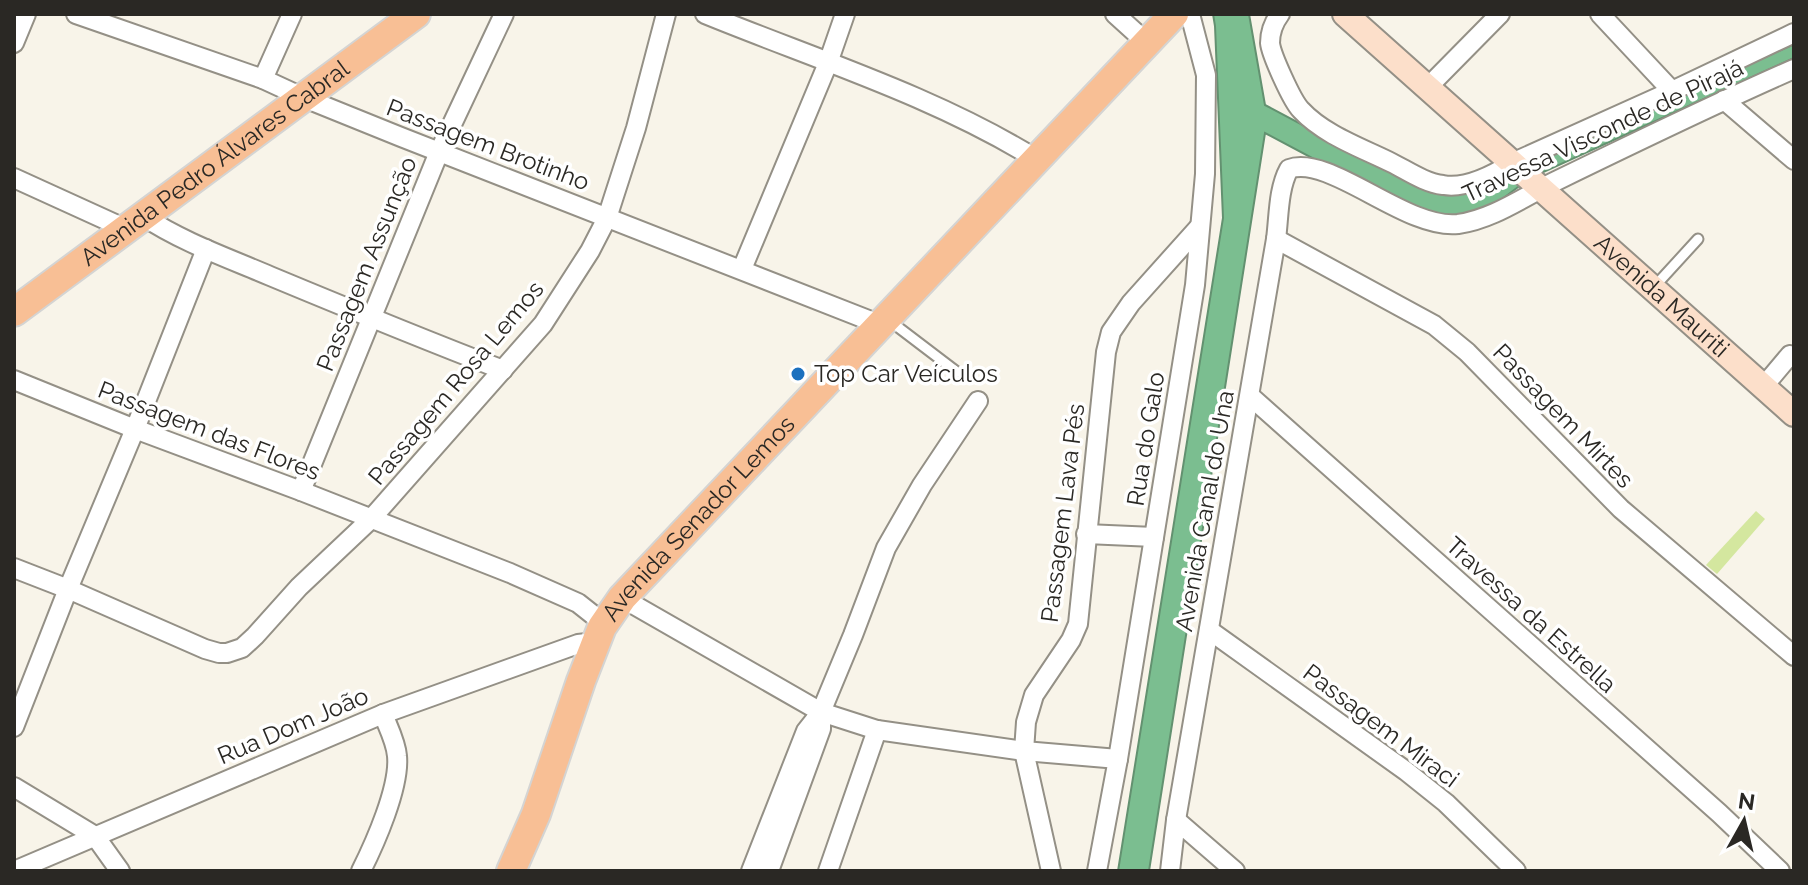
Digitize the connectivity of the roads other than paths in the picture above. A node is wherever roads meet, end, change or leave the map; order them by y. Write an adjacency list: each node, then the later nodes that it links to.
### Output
1 (26, 14): 17 (street)
2 (76, 14): 21 (street, Passagem Brotinho)
3 (292, 14): 21 (street)
4 (416, 14): 24 (main road, Avenida Pedro Álvares Cabral)
5 (504, 14): 26 (street, Passagem Assunção)
6 (666, 14): 32 (street, Passagem Rosa Lemos)
7 (705, 14): 19 (street)
8 (845, 14): 19 (street)
9 (1115, 14): 18 (street)
10 (1174, 14): 18 (main road, Avenida Senador Lemos)
11 (1190, 14): 34 (street, Rua do Galo)
12 (1280, 14): 30 (street, Travessa Visconde de Pirajá)
13 (1345, 14): 22 (main road, Avenida Mauriti)
14 (1500, 14): 22 (street)
15 (1600, 14): 23 (street)
16 (1794, 33): 23 (street, Travessa Visconde de Pirajá)
17 (14, 43)
18 (1147, 43): 27 (main road, Avenida Senador Lemos)
19 (828, 63): 27 (street); 38 (street)
20 (1794, 69): 25 (street, Travessa Visconde de Pirajá)
21 (263, 79): 24 (street, Passagem Brotinho)
22 (1428, 87): 30 (main road, Avenida Mauriti)
23 (1672, 91): 30 (street, Travessa Visconde de Pirajá)
24 (302, 97): 26 (street, Passagem Brotinho); 33 (main road, Avenida Pedro Álvares Cabral)
25 (1724, 100): 28 (street); 30 (street, Travessa Visconde de Pirajá)
26 (439, 152): 32 (street, Passagem Brotinho); 41 (street, Passagem Assunção)
27 (1036, 159): 42 (main road, Avenida Senador Lemos)
28 (1794, 160)
29 (1297, 166): 30 (street, Travessa Visconde de Pirajá); 35 (street, Avenida Canal do Una)
30 (1524, 174): 39 (main road, Avenida Mauriti)
31 (14, 178): 33 (street)
32 (607, 218): 38 (street, Passagem Brotinho); 44 (street, Passagem Rosa Lemos)
33 (135, 223): 37 (street); 40 (main road, Avenida Pedro Álvares Cabral)
34 (1200, 226): 54 (street, Passagem Lava Pés); 55 (street, Rua do Galo)
35 (1276, 239): 48 (street, Avenida Canal do Una); 61 (street, Passagem Mirtes)
36 (1698, 239): 39 (lane)
37 (206, 249): 41 (street); 51 (street)
38 (742, 269): 42 (street, Passagem Brotinho)
39 (1653, 289): 47 (main road, Avenida Mauriti)
40 (14, 312)
41 (370, 317): 44 (street); 52 (street, Passagem Assunção)
42 (884, 322): 45 (lane); 58 (main road, Avenida Senador Lemos)
43 (1790, 355): 47 (street)
44 (503, 370): 53 (street, Passagem Rosa Lemos)
45 (957, 372)
46 (14, 380): 51 (street, Passagem das Flores)
47 (1763, 387): 50 (main road, Avenida Mauriti)
48 (1250, 396): 59 (street, Avenida Canal do Una); 83 (street, Travessa da Estrella)
49 (978, 401): 62 (street)
50 (1794, 414)
51 (135, 429): 52 (street, Passagem das Flores); 57 (street)
52 (301, 491): 53 (street, Passagem das Flores)
53 (371, 519): 57 (street, Passagem Rosa Lemos); 60 (street, Passagem das Flores)
54 (1086, 534): 55 (street); 66 (street, Passagem Lava Pés)
55 (1154, 537): 67 (street, Rua do Galo)
56 (14, 568): 57 (street)
57 (68, 589): 64 (street)
58 (622, 598): 60 (main road, Avenida Senador Lemos); 62 (street)
59 (1209, 630): 69 (street, Avenida Canal do Una); 82 (street, Passagem Miraci)
60 (599, 634): 63 (street, Rua Dom João); 74 (main road, Avenida Senador Lemos)
61 (1794, 656)
62 (821, 712): 65 (street); 75 (street); 76 (street)
63 (383, 714): 70 (street, Rua Dom João); 73 (street)
64 (14, 727)
65 (877, 730): 66 (street); 77 (street)
66 (1024, 751): 67 (street); 78 (street, Passagem Lava Pés)
67 (1118, 759): 79 (street, Rua do Galo)
68 (14, 787): 70 (street)
69 (1176, 820): 80 (street, Avenida Canal do Una); 81 (street)
70 (95, 836): 71 (street, Rua Dom João); 72 (street)
71 (14, 871)
72 (120, 871)
73 (361, 871)
74 (511, 871)
75 (751, 871)
76 (769, 871)
77 (828, 871)
78 (1051, 871)
79 (1097, 871)
80 (1170, 871)
81 (1235, 871)
82 (1516, 871)
83 (1780, 871)

